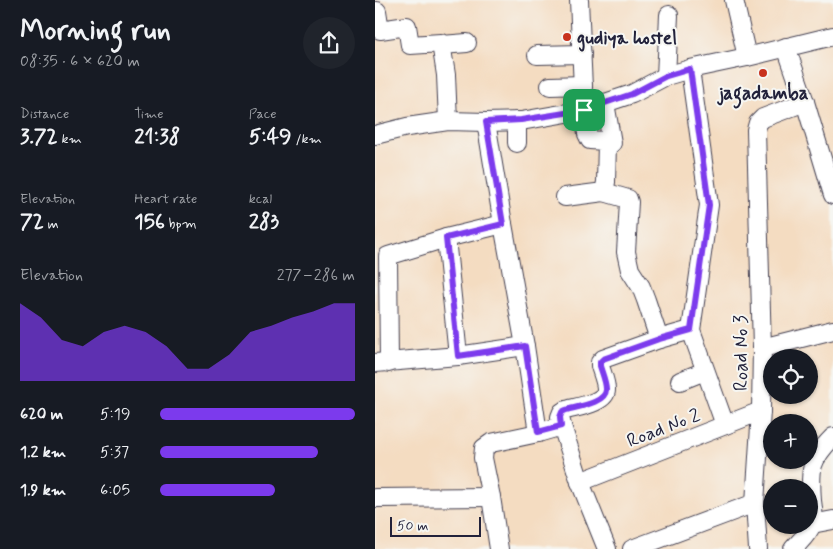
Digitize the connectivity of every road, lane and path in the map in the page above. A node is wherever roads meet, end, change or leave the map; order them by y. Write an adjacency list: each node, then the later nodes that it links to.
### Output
1 (579, 0): 9 (street)
2 (734, 0): 11 (street)
3 (375, 11): 7 (street)
4 (669, 15): 13 (street)
5 (833, 36): 8 (street)
6 (467, 43): 7 (street)
7 (442, 45): 20 (street)
8 (786, 47): 11 (street); 16 (street)
9 (582, 54): 10 (street); 14 (street)
10 (537, 55)
11 (747, 57): 12 (street)
12 (690, 69): 13 (street); 30 (street)
13 (666, 76): 17 (street)
14 (583, 85): 15 (street); 18 (street)
15 (550, 86)
16 (805, 102): 26 (street); 34 (street, Road No 3)
17 (605, 103): 18 (street); 24 (street)
18 (584, 110): 19 (street); 25 (street)
19 (517, 120): 21 (street); 23 (street)
20 (448, 121): 21 (street); 22 (street)
21 (486, 122): 28 (street)
22 (375, 135)
23 (517, 143)
24 (612, 143)
25 (604, 192): 27 (street); 32 (street)
26 (833, 195)
27 (565, 197)
28 (503, 224): 29 (street); 33 (street)
29 (446, 238): 35 (street); 36 (street)
30 (691, 330): 32 (street); 37 (street)
31 (833, 330): 34 (street)
32 (659, 339): 41 (street)
33 (525, 346): 35 (street); 42 (street)
34 (762, 348): 39 (street, Road No 3)
35 (458, 356): 36 (street)
36 (382, 363)
37 (705, 371): 38 (street); 40 (street)
38 (680, 381)
39 (761, 411): 40 (street, Road No 2); 48 (street, Road No 3)
40 (725, 425): 45 (street, Road No 2)
41 (561, 426): 42 (street); 45 (street)
42 (538, 432): 46 (street)
43 (833, 437): 44 (street)
44 (810, 479)
45 (581, 482): 53 (street)
46 (491, 497): 47 (street); 52 (street)
47 (375, 498)
48 (755, 503): 54 (street); 55 (street, Road No 3)
49 (833, 520): 50 (street)
50 (818, 523)
51 (806, 534): 56 (street)
52 (499, 549)
53 (607, 549)
54 (632, 549)
55 (759, 549)
56 (793, 549)

